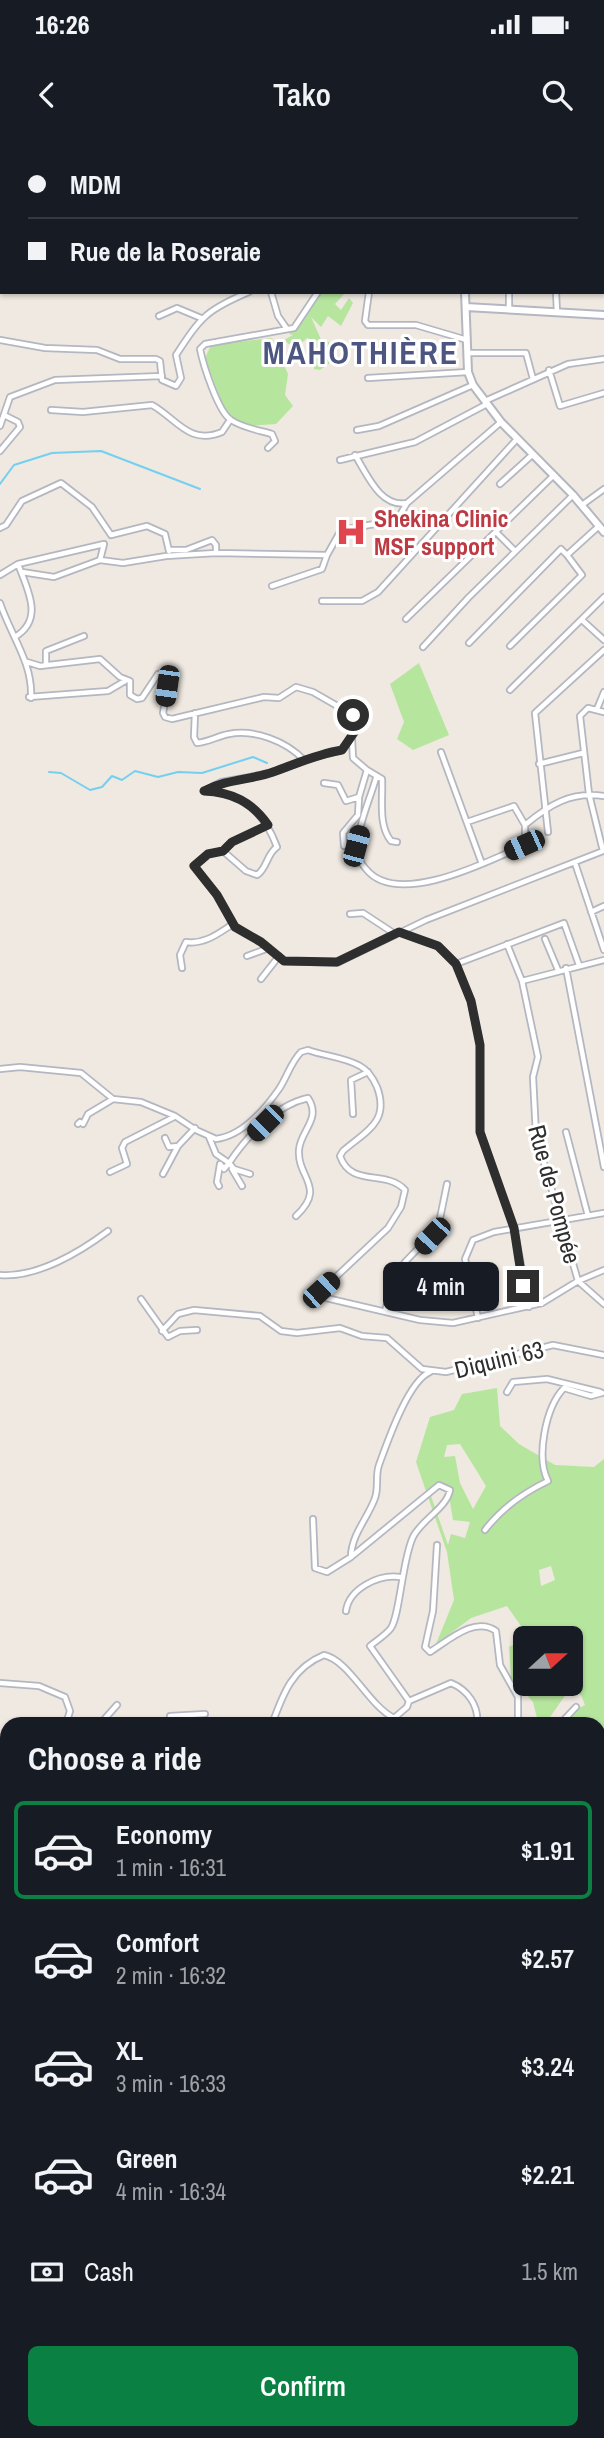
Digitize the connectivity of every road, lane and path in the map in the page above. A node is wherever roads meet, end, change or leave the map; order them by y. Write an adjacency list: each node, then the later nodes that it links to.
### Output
1 (244, 294): 13 (street)
2 (272, 294): 14 (street)
3 (317, 294): 14 (street)
4 (369, 294): 16 (street)
5 (466, 294): 8 (street)
6 (509, 294): 9 (street)
7 (556, 294): 10 (street)
8 (466, 307): 9 (street); 16 (street)
9 (509, 310): 10 (street)
10 (557, 312): 11 (street)
11 (604, 315)
12 (159, 316): 13 (street)
13 (201, 318): 21 (street)
14 (287, 329): 29 (street)
15 (0, 340): 21 (street)
16 (468, 340): 17 (street)
17 (468, 353): 20 (street); 23 (street)
18 (604, 359): 19 (street)
19 (549, 370): 23 (street); 25 (street)
20 (468, 372): 22 (street); 24 (street)
21 (162, 376): 28 (street)
22 (368, 378)
23 (533, 379): 26 (street)
24 (473, 385): 26 (street); 32 (street)
25 (604, 393)
26 (485, 403): 30 (street); 36 (street)
27 (51, 410): 29 (street)
28 (4, 415): 31 (street); 35 (street)
29 (230, 420): 34 (street)
30 (501, 422): 33 (street); 43 (street)
31 (0, 426)
32 (357, 430)
33 (517, 439): 37 (street); 61 (street)
34 (268, 448)
35 (0, 451)
36 (355, 455): 38 (street); 43 (street)
37 (532, 455): 39 (street); 40 (street)
38 (340, 460)
39 (554, 475): 42 (street); 47 (street)
40 (500, 484)
41 (604, 489): 44 (street)
42 (573, 495): 44 (street); 50 (street)
43 (407, 503): 53 (street)
44 (582, 505): 46 (street)
45 (0, 528): 48 (street)
46 (602, 529): 54 (street)
47 (497, 533): 50 (street); 63 (street)
48 (110, 535): 49 (street); 51 (street)
49 (104, 544): 55 (street); 56 (street)
50 (515, 551): 70 (street)
51 (169, 553): 52 (street); 52 (street); 55 (street)
52 (216, 553): 53 (street)
53 (327, 555): 59 (street)
54 (567, 555): 68 (street); 69 (street)
55 (100, 560): 57 (street)
56 (18, 564): 57 (street); 58 (street)
57 (22, 572): 66 (street)
58 (0, 575)
59 (272, 586)
60 (604, 597): 64 (street)
61 (321, 601)
62 (0, 603): 66 (street)
63 (406, 619)
64 (582, 620): 67 (street); 75 (street)
65 (85, 636): 73 (street)
66 (15, 637): 72 (street)
67 (604, 640)
68 (469, 643)
69 (510, 646)
70 (423, 647)
71 (604, 650): 86 (street)
72 (27, 662): 73 (street); 74 (street)
73 (46, 665): 74 (street)
74 (126, 680): 79 (street)
75 (510, 690)
76 (604, 692): 77 (street)
77 (597, 709): 78 (street); 83 (street)
78 (604, 712)
79 (195, 713): 80 (street); 85 (street)
80 (352, 736): 81 (street); 84 (street)
81 (342, 750): 84 (street); 85 (street)
82 (441, 752): 94 (street)
83 (583, 753): 86 (street); 90 (street)
84 (353, 758): 87 (street)
85 (304, 760): 95 (street)
86 (539, 764): 93 (street)
87 (366, 770): 88 (street); 92 (street)
88 (376, 778): 98 (street); 103 (street)
89 (324, 783): 92 (street)
90 (589, 794): 91 (street); 93 (street); 101 (street)
91 (604, 796)
92 (359, 797): 99 (street)
93 (544, 809): 96 (street); 97 (street)
94 (467, 822): 96 (street); 103 (street)
95 (268, 825): 100 (street); 100 (street)
96 (525, 825): 103 (street)
97 (548, 832)
98 (397, 842)
99 (344, 846)
100 (223, 851): 107 (street)
101 (603, 851): 102 (street)
102 (575, 863): 105 (street); 108 (street)
103 (482, 864)
104 (604, 906): 105 (street)
105 (591, 912): 112 (street)
106 (350, 914): 108 (street)
107 (233, 924): 111 (street); 118 (street)
108 (398, 933): 114 (street); 116 (street)
109 (545, 939): 120 (street)
110 (507, 944): 116 (street); 117 (street); 122 (street, Rue de Pompée)
111 (269, 948): 113 (street); 114 (street)
112 (604, 950)
113 (247, 956)
114 (279, 956): 121 (street)
115 (604, 960): 117 (street)
116 (456, 964): 148 (street)
117 (579, 965): 119 (street)
118 (182, 968)
119 (566, 968): 120 (street); 137 (street)
120 (558, 970): 122 (street)
121 (261, 979)
122 (522, 981): 147 (street, Rue de Pompée)
123 (0, 1069): 125 (street)
124 (368, 1072): 126 (street); 131 (street); 156 (street)
125 (113, 1099): 127 (street); 128 (street)
126 (353, 1115)
127 (175, 1116): 129 (street); 138 (street)
128 (78, 1124)
129 (195, 1129): 131 (street); 133 (street)
130 (566, 1132): 146 (street)
131 (209, 1136): 134 (street)
132 (165, 1138): 133 (street)
133 (178, 1146): 139 (street)
134 (219, 1157): 135 (street); 136 (street)
135 (220, 1164): 136 (street); 142 (street)
136 (230, 1165): 140 (street); 143 (street); 145 (street)
137 (604, 1167)
138 (110, 1172)
139 (163, 1174)
140 (250, 1174)
141 (447, 1184): 156 (street)
142 (219, 1186)
143 (242, 1186)
144 (604, 1213): 146 (street)
145 (296, 1216)
146 (588, 1216): 147 (street)
147 (561, 1220): 148 (street); 152 (street, Rue de Pompée)
148 (514, 1228): 155 (street); 157 (street)
149 (108, 1230): 151 (street)
150 (604, 1270): 152 (street)
151 (0, 1275)
152 (578, 1281): 154 (street); 155 (street)
153 (141, 1299): 159 (street)
154 (604, 1304)
155 (528, 1307): 157 (street)
156 (385, 1311): 157 (street)
157 (478, 1318)
158 (197, 1330): 159 (street)
159 (162, 1331): 161 (street, Diquini 63)
160 (604, 1355): 161 (street, Diquini 63)
161 (431, 1372): 167 (street)
162 (507, 1392): 163 (street)
163 (603, 1393): 165 (street)
164 (313, 1519): 167 (street)
165 (485, 1530)
166 (437, 1545): 182 (street)
167 (351, 1557): 168 (street)
168 (400, 1577): 169 (street); 171 (street)
169 (346, 1611)
170 (0, 1683): 175 (street)
171 (409, 1701): 180 (street); 181 (street)
172 (117, 1705): 176 (street)
173 (576, 1707): 183 (street)
174 (205, 1714): 177 (street)
175 (68, 1717)
176 (106, 1717)
177 (170, 1717)
178 (274, 1717): 179 (street)
179 (392, 1717)
180 (395, 1717)
181 (476, 1717)
182 (518, 1717)
183 (567, 1717)

